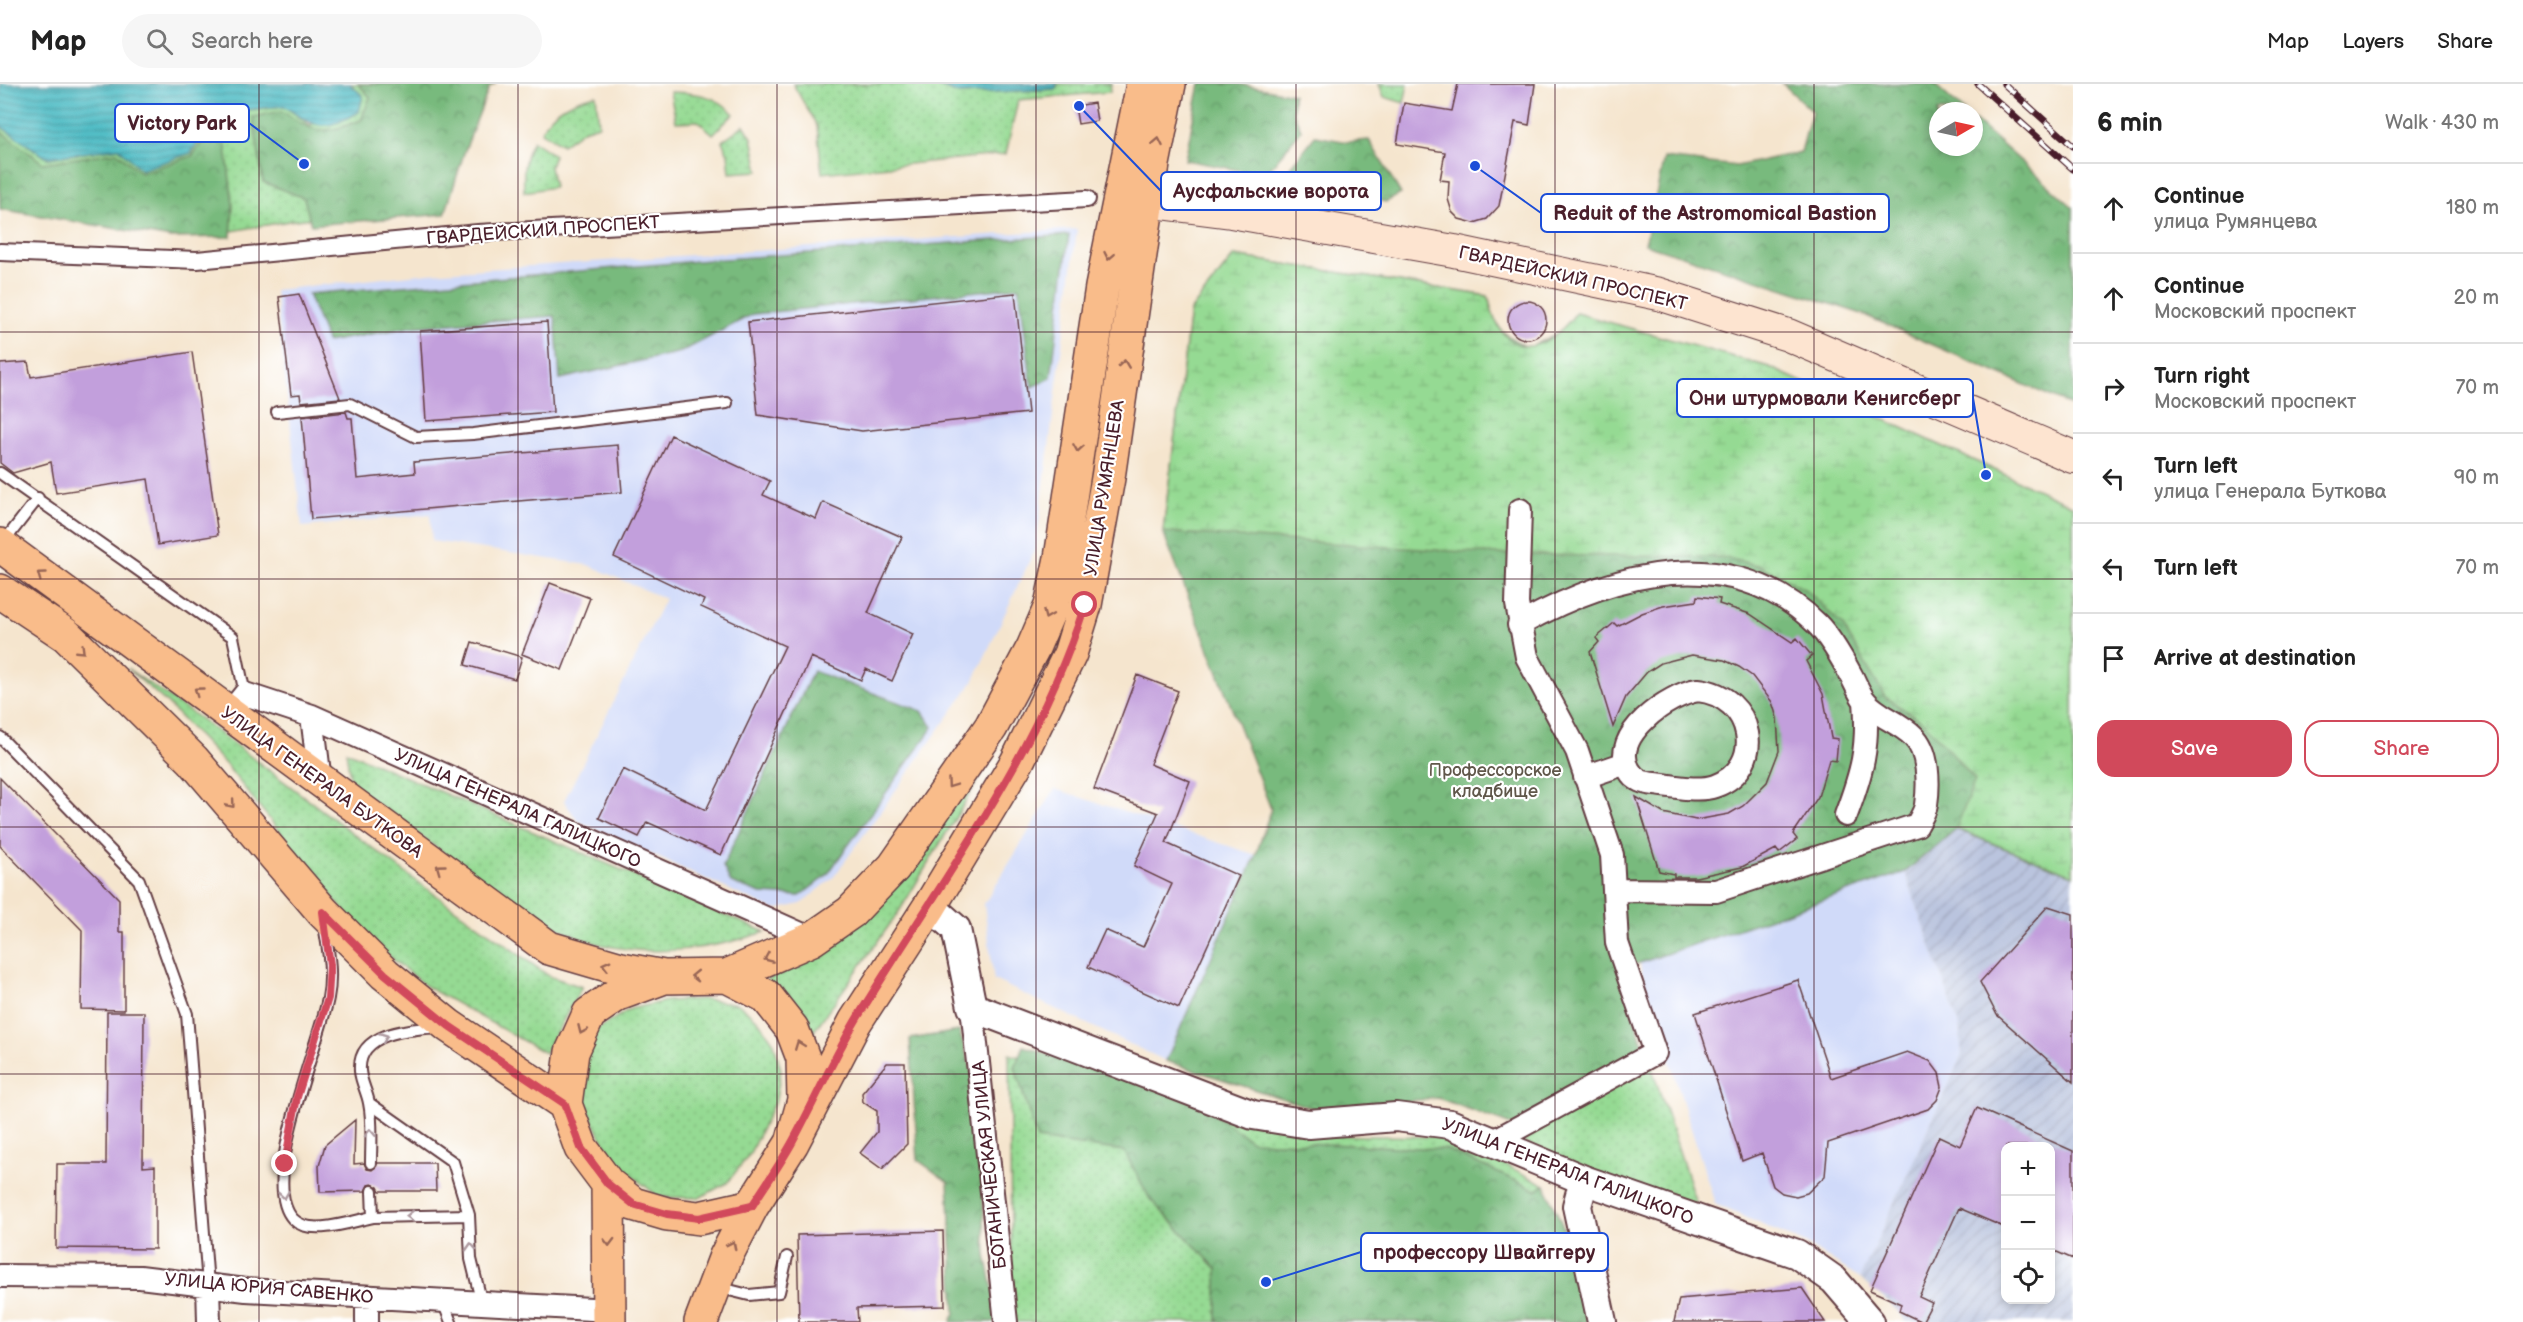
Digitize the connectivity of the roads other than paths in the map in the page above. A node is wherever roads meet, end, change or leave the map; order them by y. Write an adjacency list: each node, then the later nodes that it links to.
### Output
1 (1143, 84): 4 (main road, УЛИЦА РУМЯНЦЕВА)
2 (1169, 84): 4 (main road, УЛИЦА РУМЯНЦЕВА, one-way to 2)
3 (1087, 199): 5 (street, ГВАРДЕЙСКИЙ ПРОСПЕКТ)
4 (1134, 199): 8 (main road, ГВАРДЕЙСКИЙ ПРОСПЕКТ); 24 (main road, УЛИЦА РУМЯНЦЕВА, one-way to 4); 26 (main road, УЛИЦА РУМЯНЦЕВА, one-way to 26)
5 (0, 252)
6 (728, 403): 7 (lane)
7 (277, 412)
8 (2073, 457)
9 (0, 473): 10 (lane)
10 (38, 498): 12 (lane); 16 (lane)
11 (1520, 510): 14 (street)
12 (0, 546): 16 (main road, УЛИЦА ГЕНЕРАЛА БУТКОВА, one-way to 12)
13 (0, 591): 25 (main road, one-way to 25)
14 (1520, 625): 15 (street); 20 (street)
15 (1865, 702): 22 (street); 23 (street)
16 (237, 704): 17 (street, УЛИЦА ГЕНЕРАЛА ГАЛИЦКОГО); 21 (main road, УЛИЦА ГЕНЕРАЛА БУТКОВА)
17 (312, 716): 21 (street); 26 (street, УЛИЦА ГЕНЕРАЛА ГАЛИЦКОГО)
18 (0, 737): 44 (lane)
19 (1626, 763): 19 (street); 20 (street)
20 (1586, 777): 23 (street)
21 (320, 781): 28 (main road, УЛИЦА ГЕНЕРАЛА БУТКОВА, one-way to 21)
22 (1846, 815)
23 (1614, 890): 33 (street)
24 (930, 906): 29 (street); 34 (main road, УЛИЦА РУМЯНЦЕВА)
25 (323, 912): 30 (main road); 41 (lane, one-way to 41)
26 (812, 939): 27 (main road, УЛИЦА РУМЯНЦЕВА, one-way to 27)
27 (727, 976): 28 (main road, one-way to 28); 34 (main road, one-way to 27)
28 (663, 977): 32 (main road, one-way to 32)
29 (972, 1007): 33 (street, УЛИЦА ГЕНЕРАЛА ГАЛИЦКОГО); 53 (street, БОТАНИЧЕСКАЯ УЛИЦА)
30 (449, 1026): 31 (lane, one-way to 30); 32 (main road)
31 (369, 1103): 35 (lane, one-way to 31); 40 (lane)
32 (565, 1104): 37 (main road)
33 (1494, 1141): 36 (street, УЛИЦА ГЕНЕРАЛА ГАЛИЦКОГО)
34 (792, 1143): 39 (main road)
35 (371, 1163)
36 (1584, 1180): 54 (street); 55 (street, УЛИЦА ГЕНЕРАЛА ГАЛИЦКОГО)
37 (608, 1184): 39 (main road); 49 (main road, one-way to 49)
38 (372, 1191): 41 (lane)
39 (752, 1206): 45 (main road, one-way to 39)
40 (469, 1215): 41 (lane, one-way to 41); 47 (lane, one-way to 40)
41 (373, 1217)
42 (788, 1257): 45 (lane)
43 (0, 1276): 44 (street, УЛИЦА ЮРИЯ САВЕНКО)
44 (208, 1286): 46 (street, УЛИЦА ЮРИЯ САВЕНКО); 50 (street)
45 (714, 1286): 52 (main road)
46 (367, 1297): 48 (street, УЛИЦА ЮРИЯ САВЕНКО); 51 (street)
47 (482, 1305): 48 (street, УЛИЦА ЮРИЯ САВЕНКО); 49 (street, УЛИЦА ЮРИЯ САВЕНКО)
48 (447, 1312)
49 (609, 1316)
50 (209, 1322)
51 (367, 1322)
52 (701, 1322)
53 (1006, 1322)
54 (1602, 1322)
55 (1870, 1322)

